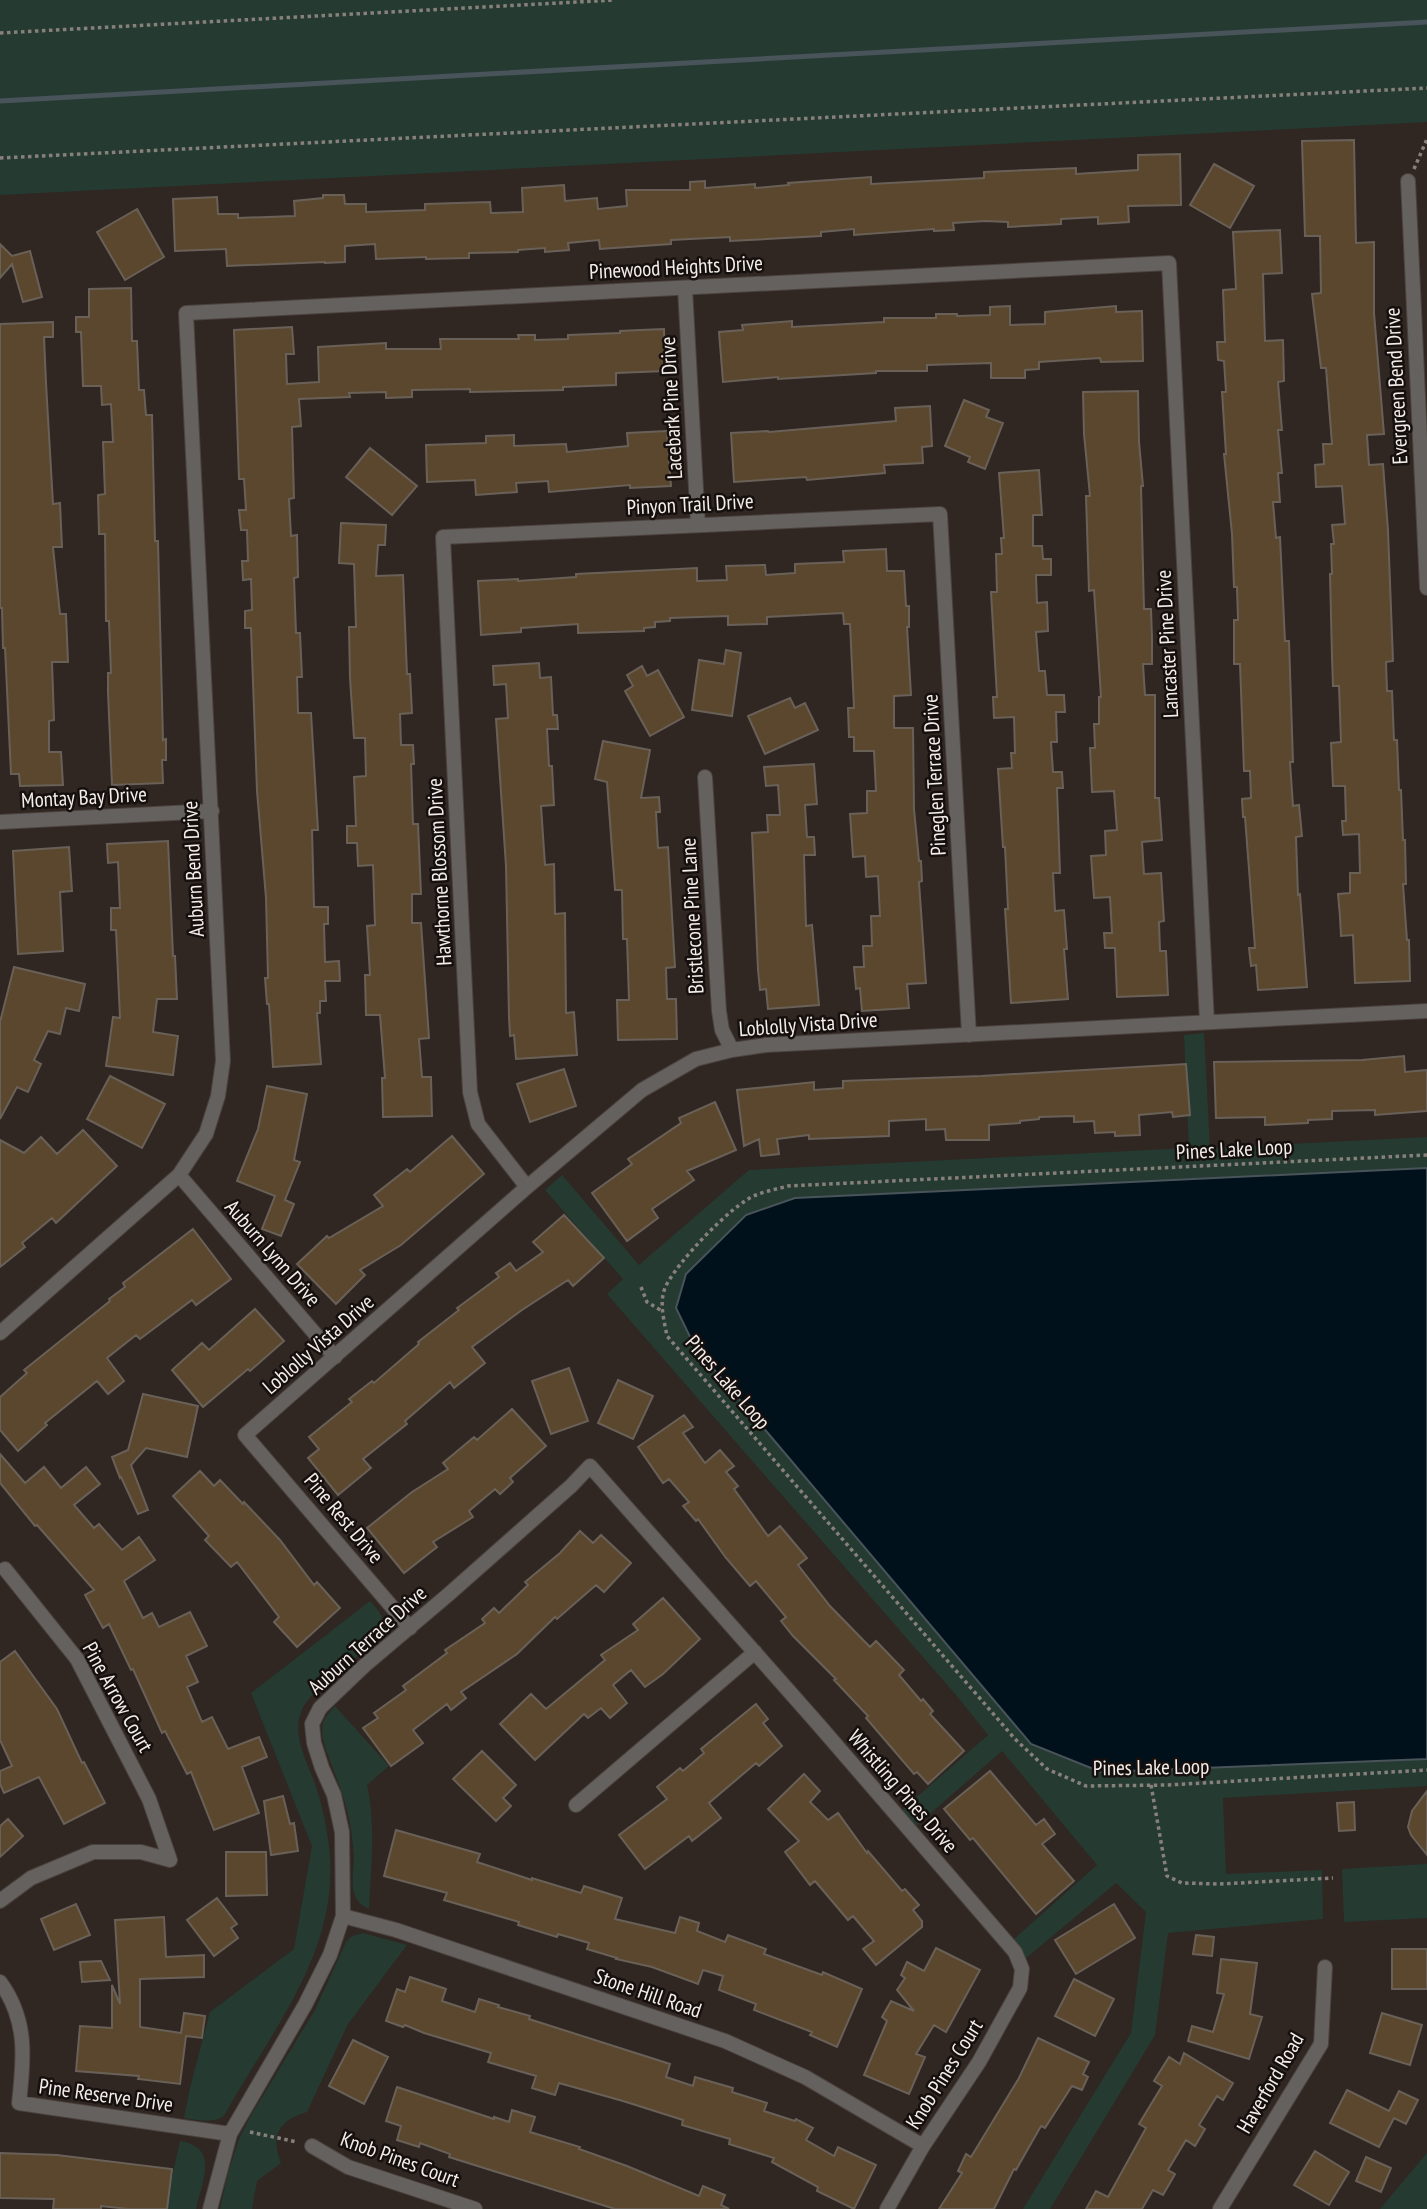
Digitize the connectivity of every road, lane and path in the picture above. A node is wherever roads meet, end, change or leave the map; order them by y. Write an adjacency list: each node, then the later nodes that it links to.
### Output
1 (614, 0): 2 (path)
2 (0, 33)
3 (1427, 88): 5 (path)
4 (1427, 139): 6 (path)
5 (0, 159)
6 (1408, 181): 11 (street, Evergreen Bend Drive)
7 (1169, 263): 8 (street, Pinewood Heights Drive); 19 (street, Lancaster Pine Drive)
8 (685, 288): 9 (street, Pinewood Heights Drive); 12 (street, Lacebark Pine Drive)
9 (186, 313): 16 (street, Auburn Bend Drive)
10 (940, 513): 12 (street, Pinyon Trail Drive); 20 (street, Pineglen Terrace Drive)
11 (1425, 518): 14 (street, Evergreen Bend Drive)
12 (698, 525): 13 (street, Pinyon Trail Drive)
13 (443, 537): 24 (street, Hawthorne Blossom Drive)
14 (1427, 588)
15 (705, 777): 21 (street, Bristlecone Pine Lane)
16 (212, 811): 17 (street, Montay Bay Drive); 23 (street, Auburn Bend Drive)
17 (0, 822)
18 (1427, 1012): 19 (street, Loblolly Vista Drive)
19 (1207, 1022): 20 (street, Loblolly Vista Drive)
20 (969, 1035): 21 (street, Loblolly Vista Drive)
21 (732, 1050): 24 (street, Loblolly Vista Drive)
22 (1427, 1155): 26 (path, Pines Lake Loop)
23 (179, 1175): 27 (street, Auburn Bend Drive); 28 (street, Auburn Lynn Drive)
24 (527, 1187): 28 (street, Loblolly Vista Drive)
25 (641, 1287): 26 (path)
26 (662, 1311): 35 (path, Pines Lake Loop)
27 (0, 1333)
28 (335, 1357): 29 (street, Loblolly Vista Drive)
29 (246, 1435): 32 (street, Pine Rest Drive)
30 (590, 1466): 32 (street, Auburn Terrace Drive); 33 (street, Whistling Pines Drive)
31 (5, 1569): 38 (street, Pine Arrow Court)
32 (410, 1628): 39 (street, Auburn Terrace Drive)
33 (755, 1652): 36 (street); 40 (street, Whistling Pines Drive)
34 (1427, 1770): 35 (path, Pines Lake Loop)
35 (1151, 1785): 37 (path)
36 (576, 1805)
37 (1333, 1878)
38 (0, 1901)
39 (343, 1916): 43 (street, Auburn Terrace Drive); 45 (street, Stone Hill Road)
40 (1018, 1958): 45 (street, Knob Pines Court)
41 (1325, 1968): 49 (street, Haverford Road)
42 (0, 1982): 43 (street, Pine Reserve Drive)
43 (232, 2131): 44 (path); 46 (street, Auburn Terrace Drive)
44 (312, 2146): 47 (street, Knob Pines Court)
45 (923, 2146): 48 (street, Knob Pines Court)
46 (210, 2209)
47 (475, 2209)
48 (887, 2209)
49 (1220, 2209)

